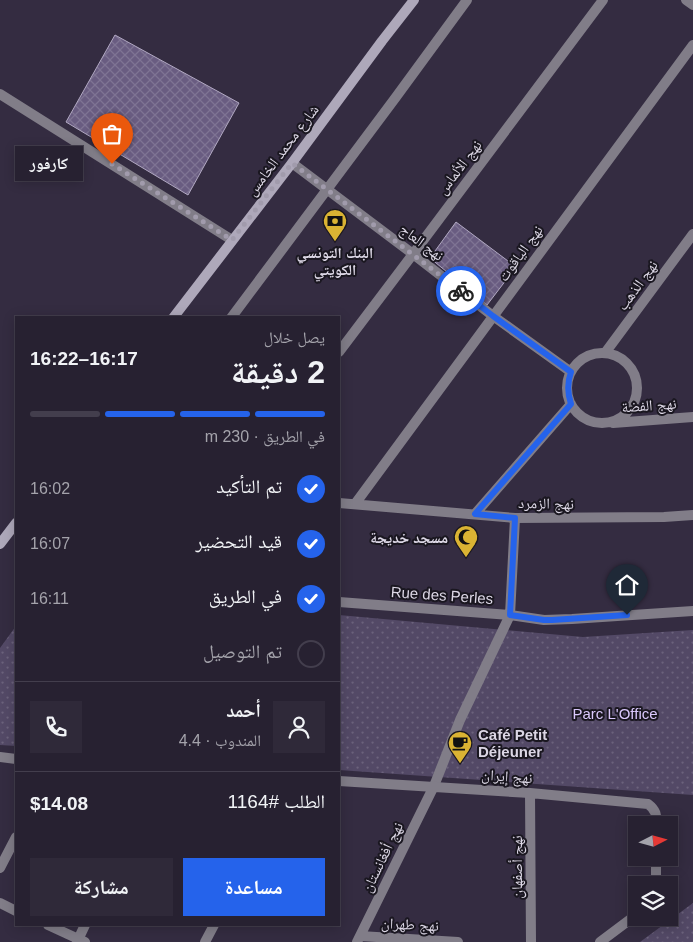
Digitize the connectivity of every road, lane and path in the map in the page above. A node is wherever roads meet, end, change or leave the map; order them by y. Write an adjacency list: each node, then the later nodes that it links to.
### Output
1 (414, 0): 8 (main road, شارع محمد الخامس)
2 (467, 0): 9 (street)
3 (603, 0): 12 (street, نهج الألماس)
4 (686, 0): 5 (street)
5 (693, 5)
6 (693, 45): 15 (street, نهج الياقوت)
7 (0, 94): 11 (street)
8 (292, 163): 9 (street, نهج العاج); 11 (main road, شارع محمد الخامس)
9 (327, 189): 12 (street, نهج العاج); 14 (street)
10 (693, 234): 17 (street, نهج الذهب)
11 (232, 240): 13 (main road, شارع محمد الخامس)
12 (414, 254): 15 (street, نهج العاج); 16 (street, نهج الألماس)
13 (175, 316)
14 (232, 316)
15 (493, 316): 18 (street, نهج العاج); 23 (street, نهج الياقوت)
16 (340, 351)
17 (605, 353): 18 (street); 21 (street)
18 (571, 372): 19 (street)
19 (571, 404): 21 (street); 24 (street)
20 (693, 417): 21 (street, نهج الفضة)
21 (608, 423)
22 (340, 503): 23 (street, نهج الزمرد)
23 (355, 504): 24 (street, نهج الزمرد)
24 (475, 514): 26 (street, نهج الزمرد)
25 (693, 515): 26 (street, نهج الزمرد)
26 (515, 518): 31 (street)
27 (15, 524): 28 (main road)
28 (0, 544)
29 (340, 602): 31 (street, Rue des Perles)
30 (693, 611): 31 (street, Rue des Perles)
31 (510, 615): 35 (street, نهج أفغانستان)
32 (0, 757): 33 (street)
33 (15, 759)
34 (340, 781): 35 (street, نهج إيران)
35 (434, 786): 36 (street, نهج إيران); 46 (street, نهج أفغانستان)
36 (530, 792): 37 (street, نهج إيران); 50 (street, نهج أصفهان)
37 (657, 816)
38 (15, 839): 39 (street)
39 (0, 868)
40 (0, 903): 41 (street)
41 (15, 910)
42 (628, 921): 51 (street)
43 (50, 926): 47 (street)
44 (85, 926): 47 (street)
45 (213, 926): 48 (street)
46 (358, 939): 49 (street, نهج طهران)
47 (80, 941)
48 (205, 942)
49 (458, 942)
50 (531, 942)
51 (600, 942)

